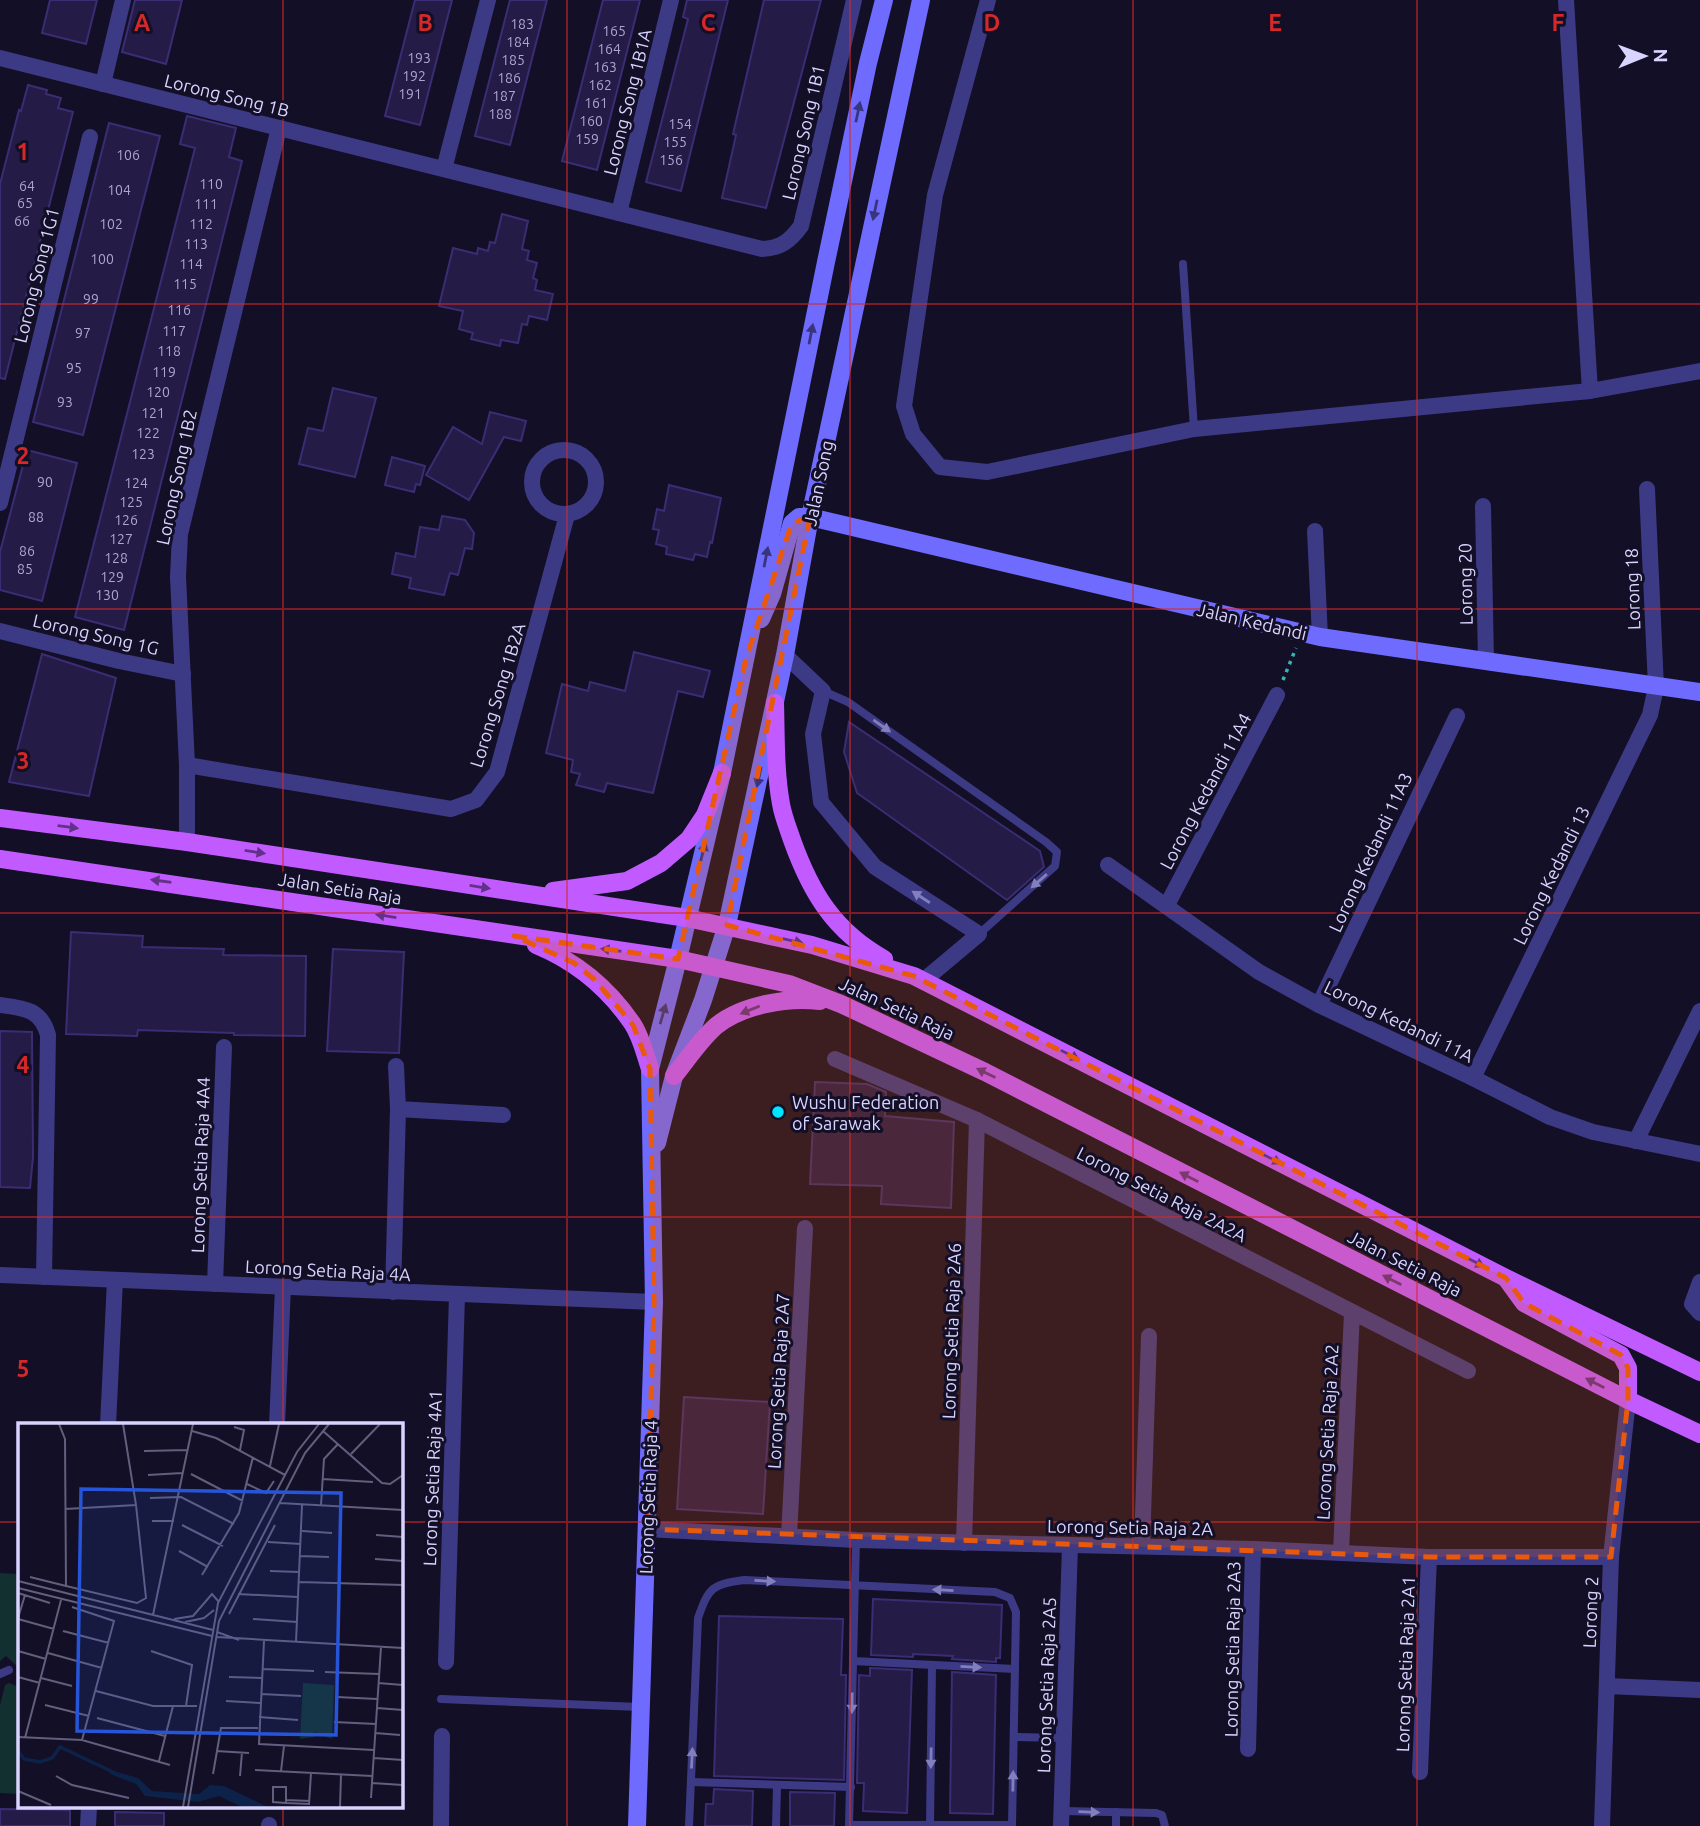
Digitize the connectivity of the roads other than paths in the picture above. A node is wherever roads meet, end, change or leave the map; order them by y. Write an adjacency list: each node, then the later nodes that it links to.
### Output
1 (123, 0): 10 (street)
2 (488, 0): 13 (street)
3 (671, 0): 14 (street, Lorong Song 1B1A)
4 (854, 0): 15 (street, Lorong Song 1B1)
5 (884, 0): 29 (main road, Jalan Song, one-way to 5)
6 (920, 0): 24 (main road, Jalan Song, one-way to 24)
7 (988, 0): 19 (street)
8 (1566, 0): 18 (street)
9 (0, 58): 10 (street, Lorong Song 1B)
10 (103, 84): 11 (street, Lorong Song 1B)
11 (279, 128): 13 (street, Lorong Song 1B); 31 (street, Lorong Song 1B2)
12 (90, 137): 21 (street, Lorong Song 1G1)
13 (444, 169): 14 (street, Lorong Song 1B)
14 (619, 213): 15 (street, Lorong Song 1B)
15 (762, 248)
16 (1183, 264): 19 (lane)
17 (1700, 372): 18 (street)
18 (1590, 391): 19 (street)
19 (1194, 429)
20 (1647, 489): 32 (street, Lorong 18)
21 (0, 503)
22 (1483, 506): 30 (street, Lorong 20)
23 (567, 515): 23 (street); 38 (street, Lorong Song 1B2A)
24 (810, 517): 27 (main road, Jalan Kedandi); 28 (main road, Jalan Song); 29 (main road)
25 (1315, 531): 27 (street)
26 (0, 631): 31 (street, Lorong Song 1G)
27 (1320, 637): 30 (main road, Jalan Kedandi)
28 (785, 655): 33 (street); 36 (main road, Jalan Song)
29 (746, 658): 39 (main road, Jalan Song)
30 (1486, 661): 32 (main road, Jalan Kedandi)
31 (183, 674): 38 (street, Lorong Song 1B2)
32 (1656, 687): 34 (main road, Jalan Kedandi); 62 (street, Lorong Kedandi 13)
33 (823, 691): 48 (street, one-way to 33); 48 (lane, one-way to 48)
34 (1700, 692)
35 (1277, 695): 45 (street, Lorong Kedandi 11A4)
36 (775, 703): 47 (main road, Jalan Song, one-way to 47); 52 (main road)
37 (1457, 716): 55 (street, Lorong Kedandi 11A3)
38 (187, 765): 41 (street, Lorong Song 1B2)
39 (722, 773): 44 (main road); 46 (main road, Jalan Song, one-way to 39)
40 (0, 818): 41 (main road, Jalan Setia Raja, one-way to 41)
41 (187, 842): 44 (main road, Jalan Setia Raja, one-way to 44)
42 (0, 859): 49 (main road, Jalan Setia Raja, one-way to 42)
43 (1108, 865): 45 (street, Lorong Kedandi 11A)
44 (522, 893): 46 (main road, Jalan Setia Raja)
45 (1167, 905): 55 (street, Lorong Kedandi 11A)
46 (687, 918): 47 (main road, Jalan Setia Raja); 50 (main road, Jalan Song)
47 (727, 925): 51 (main road, Jalan Song); 52 (main road, Jalan Setia Raja, one-way to 52)
48 (979, 934): 52 (street)
49 (514, 936): 50 (main road, Jalan Setia Raja, one-way to 49); 60 (main road)
50 (678, 959): 51 (main road, Jalan Setia Raja); 60 (main road, Lorong Setia Raja 4, one-way to 50)
51 (715, 966): 53 (main road, Jalan Setia Raja); 61 (main road, Lorong Setia Raja 4)
52 (919, 978): 72 (main road, Jalan Setia Raja, one-way to 72)
53 (841, 1003): 61 (main road, one-way to 61); 85 (main road, Jalan Setia Raja, one-way to 53)
54 (0, 1004): 71 (street)
55 (1319, 1005): 62 (street, Lorong Kedandi 11A)
56 (1700, 1011): 66 (street)
57 (223, 1047): 75 (street, Lorong Setia Raja 4A4)
58 (835, 1059): 65 (street, Lorong Setia Raja 2A2A)
59 (396, 1066): 63 (street)
60 (650, 1069): 68 (main road, Lorong Setia Raja 4)
61 (674, 1076): 68 (main road, Lorong Setia Raja 4)
62 (1473, 1078): 66 (street, Lorong Kedandi 11A)
63 (398, 1109): 64 (street); 77 (street)
64 (503, 1115)
65 (977, 1120): 80 (street, Lorong Setia Raja 2A2A); 92 (street, Lorong Setia Raja 2A6)
66 (1636, 1141): 67 (street, Lorong Kedandi 11A)
67 (1700, 1154)
68 (652, 1167): 79 (main road, Lorong Setia Raja 4)
69 (805, 1228): 90 (street, Lorong Setia Raja 2A7)
70 (0, 1275): 71 (street, Lorong Setia Raja 4A)
71 (44, 1277): 73 (street, Lorong Setia Raja 4A)
72 (1506, 1278): 84 (main road, Jalan Setia Raja); 85 (main road)
73 (115, 1280): 75 (street, Lorong Setia Raja 4A); 86 (street)
74 (1700, 1282): 81 (street)
75 (215, 1284): 76 (street, Lorong Setia Raja 4A)
76 (283, 1287): 77 (street, Lorong Setia Raja 4A); 87 (street)
77 (393, 1293): 78 (street, Lorong Setia Raja 4A)
78 (457, 1295): 79 (street, Lorong Setia Raja 4A); 101 (street, Lorong Setia Raja 4A1)
79 (654, 1302): 89 (main road, Lorong Setia Raja 4)
80 (1352, 1313): 83 (street, Lorong Setia Raja 2A2A); 96 (street, Lorong Setia Raja 2A2)
81 (1700, 1313)
82 (1149, 1336): 94 (street)
83 (1468, 1371)
84 (1700, 1372)
85 (1628, 1400): 88 (main road, Jalan Setia Raja); 98 (street, Lorong 2)
86 (108, 1423)
87 (276, 1423)
88 (1700, 1434)
89 (647, 1529): 90 (street, Lorong Setia Raja 2A); 109 (main road, Lorong Setia Raja 4)
90 (789, 1536): 91 (street, Lorong Setia Raja 2A)
91 (856, 1540): 92 (street, Lorong Setia Raja 2A); 99 (lane)
92 (964, 1543): 93 (street, Lorong Setia Raja 2A)
93 (1070, 1545): 94 (street, Lorong Setia Raja 2A); 112 (street, Lorong Setia Raja 2A5)
94 (1142, 1546): 95 (street, Lorong Setia Raja 2A)
95 (1253, 1549): 96 (street, Lorong Setia Raja 2A); 113 (street, Lorong Setia Raja 2A3)
96 (1340, 1552): 97 (street, Lorong Setia Raja 2A)
97 (1429, 1557): 98 (street, Lorong Setia Raja 2A); 114 (street, Lorong Setia Raja 2A1)
98 (1611, 1557): 106 (street, Lorong 2)
99 (855, 1586): 100 (lane); 103 (lane, one-way to 99); 115 (lane, one-way to 99)
100 (853, 1661): 102 (lane); 117 (lane, one-way to 117)
101 (446, 1662)
102 (932, 1665): 103 (lane, one-way to 103); 122 (lane, one-way to 122)
103 (1015, 1669): 111 (lane)
104 (9, 1670): 105 (lane)
105 (0, 1675)
106 (1607, 1686): 107 (street); 131 (street, Lorong 2)
107 (1700, 1690)
108 (441, 1699): 109 (lane)
109 (640, 1707): 126 (main road, Lorong Setia Raja 4)
110 (442, 1736): 125 (street)
111 (1014, 1737): 112 (lane); 123 (lane, one-way to 111)
112 (1063, 1738): 120 (street, Lorong Setia Raja 2A5)
113 (1248, 1749)
114 (1420, 1772)
115 (691, 1782): 116 (lane); 127 (lane)
116 (777, 1786): 117 (lane); 128 (lane)
117 (850, 1787): 121 (lane)
118 (89, 1808): 124 (street)
119 (1116, 1812): 120 (lane, one-way to 119); 129 (lane); 130 (lane)
120 (1062, 1818)
121 (849, 1825): 122 (lane)
122 (930, 1825): 123 (lane)
123 (1012, 1825)
124 (89, 1826)
125 (441, 1826)
126 (637, 1826)
127 (689, 1826)
128 (776, 1826)
129 (1116, 1826)
130 (1165, 1826)
131 (1602, 1826)

